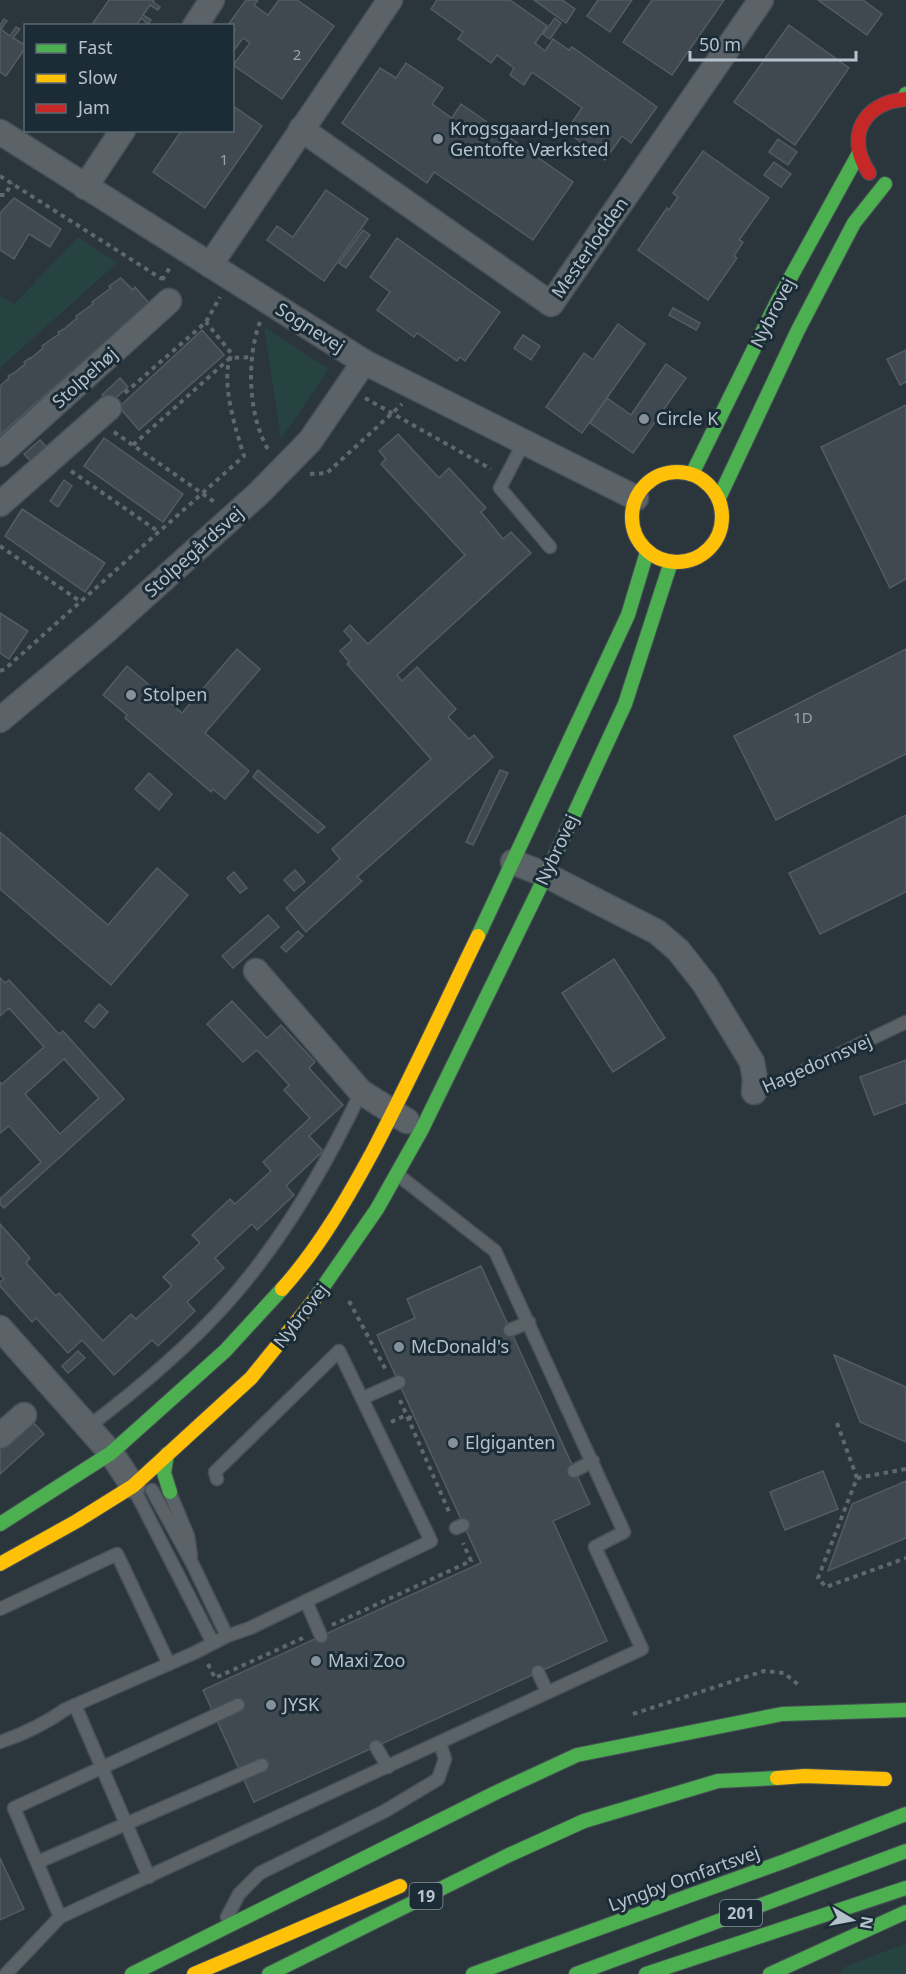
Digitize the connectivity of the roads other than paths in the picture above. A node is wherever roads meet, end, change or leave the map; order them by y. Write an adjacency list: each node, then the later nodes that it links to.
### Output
1 (212, 0): 4 (street)
2 (390, 0): 6 (street)
3 (761, 0): 6 (street, Mesterlodden)
4 (196, 24)
5 (905, 97): 9 (main road)
6 (301, 129): 11 (street)
7 (0, 132): 10 (street, Sognevej)
8 (122, 132): 10 (street)
9 (858, 155): 17 (main road, Nybrovej); 19 (main road, Nybrovej)
10 (85, 187): 11 (street, Sognevej)
11 (210, 265): 13 (street, Sognevej)
12 (166, 290): 16 (street, Stolpehøj)
13 (364, 362): 15 (street, Sognevej); 24 (street, Stolpegårdsvej)
14 (102, 414): 20 (street, Stolpehøj)
15 (524, 442): 18 (street, Sognevej); 21 (lane)
16 (0, 454)
17 (692, 474): 18 (main road); 19 (main road)
18 (636, 498): 22 (main road)
19 (719, 498): 23 (main road)
20 (0, 504)
21 (550, 547)
22 (647, 552): 23 (main road); 25 (main road, Nybrovej)
23 (671, 562): 26 (main road, Nybrovej)
24 (0, 720)
25 (513, 862): 26 (street, Hagedornsvej); 31 (main road, Nybrovej)
26 (546, 875): 30 (street, Hagedornsvej); 32 (main road, Nybrovej)
27 (256, 971): 29 (street)
28 (906, 1022): 30 (lane, Hagedornsvej)
29 (361, 1092): 31 (street); 42 (lane)
30 (754, 1092)
31 (393, 1113): 32 (street); 37 (main road, Nybrovej)
32 (422, 1129): 33 (main road, Nybrovej)
33 (397, 1174): 34 (lane); 45 (main road, Nybrovej)
34 (529, 1322): 36 (lane); 46 (lane)
35 (0, 1328): 42 (street)
36 (510, 1330)
37 (225, 1351): 38 (main road); 44 (main road, Nybrovej)
38 (224, 1370)
39 (399, 1382): 40 (lane)
40 (363, 1398): 49 (lane); 55 (lane)
41 (24, 1415): 43 (street)
42 (88, 1427): 44 (street)
43 (0, 1436)
44 (111, 1453): 48 (street); 51 (main road, Nybrovej); 52 (main road)
45 (167, 1454): 48 (main road, Nybrovej); 50 (main road)
46 (593, 1461): 47 (lane); 62 (lane)
47 (574, 1471)
48 (138, 1474): 52 (main road, Nybrovej); 53 (lane); 59 (lane)
49 (217, 1479)
50 (170, 1492): 53 (lane)
51 (0, 1524)
52 (40, 1542): 54 (main road, Nybrovej)
53 (192, 1563): 57 (lane)
54 (0, 1564)
55 (306, 1601): 57 (lane); 58 (lane)
56 (0, 1609): 60 (lane)
57 (227, 1636): 59 (lane)
58 (321, 1636)
59 (213, 1643): 60 (lane)
60 (169, 1664): 63 (lane)
61 (538, 1672): 62 (lane)
62 (547, 1692): 67 (lane)
63 (75, 1705): 66 (lane); 71 (lane)
64 (238, 1705): 71 (lane)
65 (906, 1710): 86 (main road)
66 (0, 1742)
67 (440, 1743): 70 (lane); 86 (lane)
68 (376, 1747): 70 (lane)
69 (262, 1765): 76 (lane)
70 (388, 1767): 81 (lane)
71 (102, 1768): 76 (lane); 80 (lane)
72 (885, 1779): 75 (main road, 19)
73 (872, 1812): 79 (main road)
74 (906, 1814): 79 (main road, Lyngby Omfartsvej / 201)
75 (584, 1821): 77 (main road); 91 (main road, 19)
76 (125, 1825): 80 (lane); 81 (lane)
77 (507, 1840)
78 (906, 1851): 93 (main road, 201)
79 (785, 1861): 92 (main road, Lyngby Omfartsvej / 201)
80 (38, 1862): 85 (lane)
81 (149, 1877): 85 (lane)
82 (410, 1882): 90 (main road)
83 (906, 1888): 94 (main road)
84 (906, 1912): 87 (main road)
85 (60, 1917): 88 (lane)
86 (221, 1928): 89 (main road)
87 (775, 1973)
88 (6, 1974)
89 (132, 1974)
90 (194, 1974)
91 (269, 1974)
92 (473, 1974)
93 (576, 1974)
94 (646, 1974)

